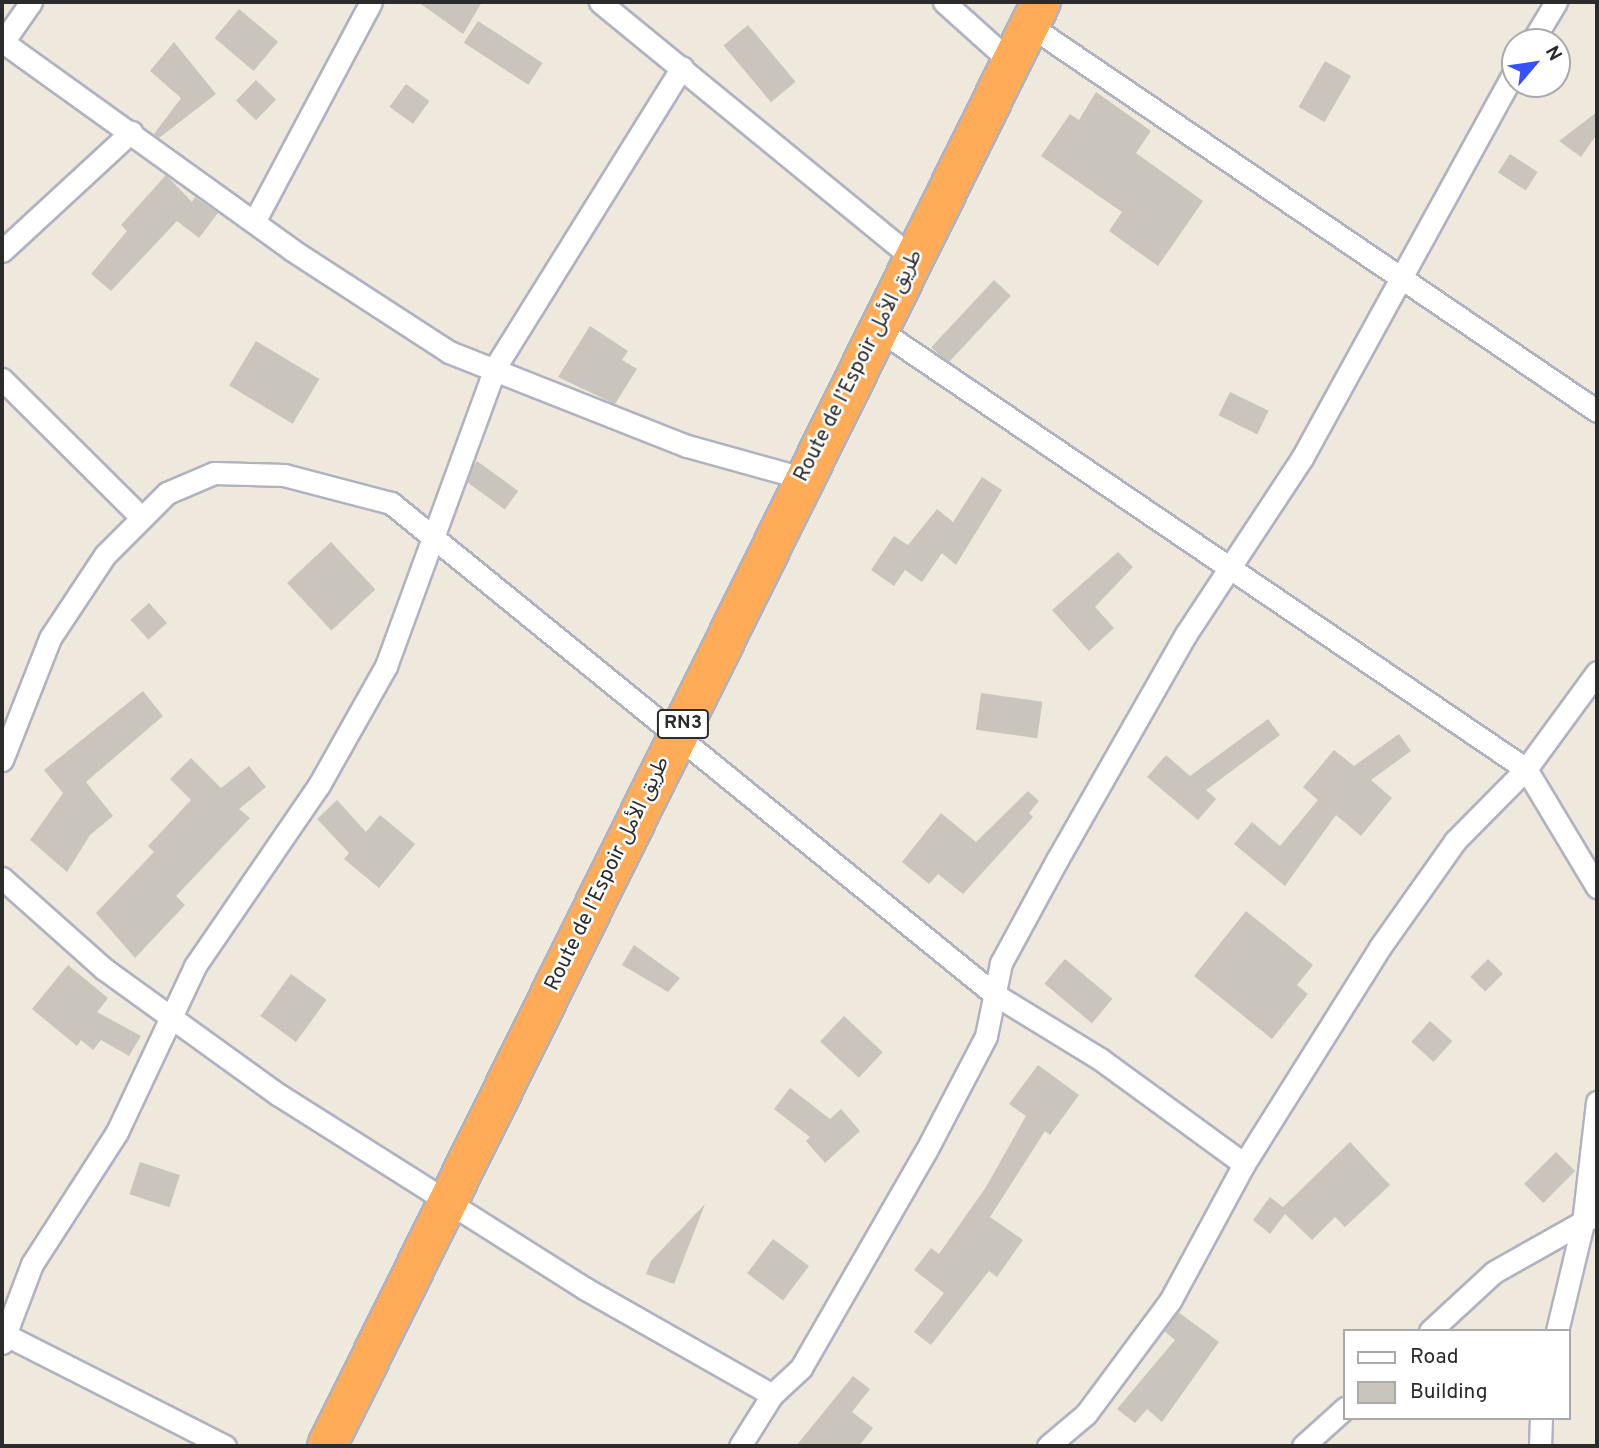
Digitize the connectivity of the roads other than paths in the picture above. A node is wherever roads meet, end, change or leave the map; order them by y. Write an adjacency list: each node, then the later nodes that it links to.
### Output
1 (31, 2): 11 (street)
2 (371, 2): 12 (street)
3 (600, 2): 9 (street)
4 (944, 2): 8 (street)
5 (1556, 2): 7 (street)
6 (1035, 13): 8 (highway, Route de l’Espoir طريق الأمل / RN3); 15 (street)
7 (1540, 28)
8 (1013, 64): 14 (highway, Route de l’Espoir طريق الأمل / RN3)
9 (682, 67): 14 (street); 17 (street)
10 (1501, 97): 15 (street)
11 (131, 132): 12 (street); 13 (street)
12 (254, 222): 17 (street)
13 (2, 251)
14 (913, 258): 16 (highway, Route de l’Espoir طريق الأمل / RN3)
15 (1406, 277): 19 (street); 23 (street)
16 (878, 329): 20 (highway, Route de l’Espoir طريق الأمل / RN3); 23 (street)
17 (496, 366): 20 (street); 22 (street)
18 (2, 379): 21 (street)
19 (1597, 411)
20 (802, 478): 25 (highway, Route de l’Espoir طريق الأمل / RN3)
21 (142, 518): 22 (street); 26 (street)
22 (430, 535): 25 (street); 31 (street)
23 (1232, 564): 27 (street); 30 (street)
24 (1597, 672): 27 (street)
25 (676, 738): 30 (street); 34 (highway, Route de l’Espoir طريق الأمل / RN3)
26 (2, 760)
27 (1526, 769): 29 (street); 33 (street)
28 (2, 878): 31 (street)
29 (1597, 887)
30 (994, 994): 33 (street); 39 (street)
31 (171, 1021): 34 (street); 38 (street)
32 (1597, 1102): 35 (street)
33 (1244, 1164): 45 (street)
34 (449, 1198): 39 (street); 43 (highway, Route de l’Espoir طريق الأمل / RN3)
35 (1590, 1218): 36 (street); 37 (street)
36 (1432, 1329)
37 (1558, 1329)
38 (3, 1337): 42 (street)
39 (772, 1395): 44 (street)
40 (1344, 1409): 46 (street)
41 (1541, 1420): 47 (street)
42 (225, 1446)
43 (327, 1446)
44 (740, 1446)
45 (1048, 1446)
46 (1303, 1446)
47 (1540, 1446)

